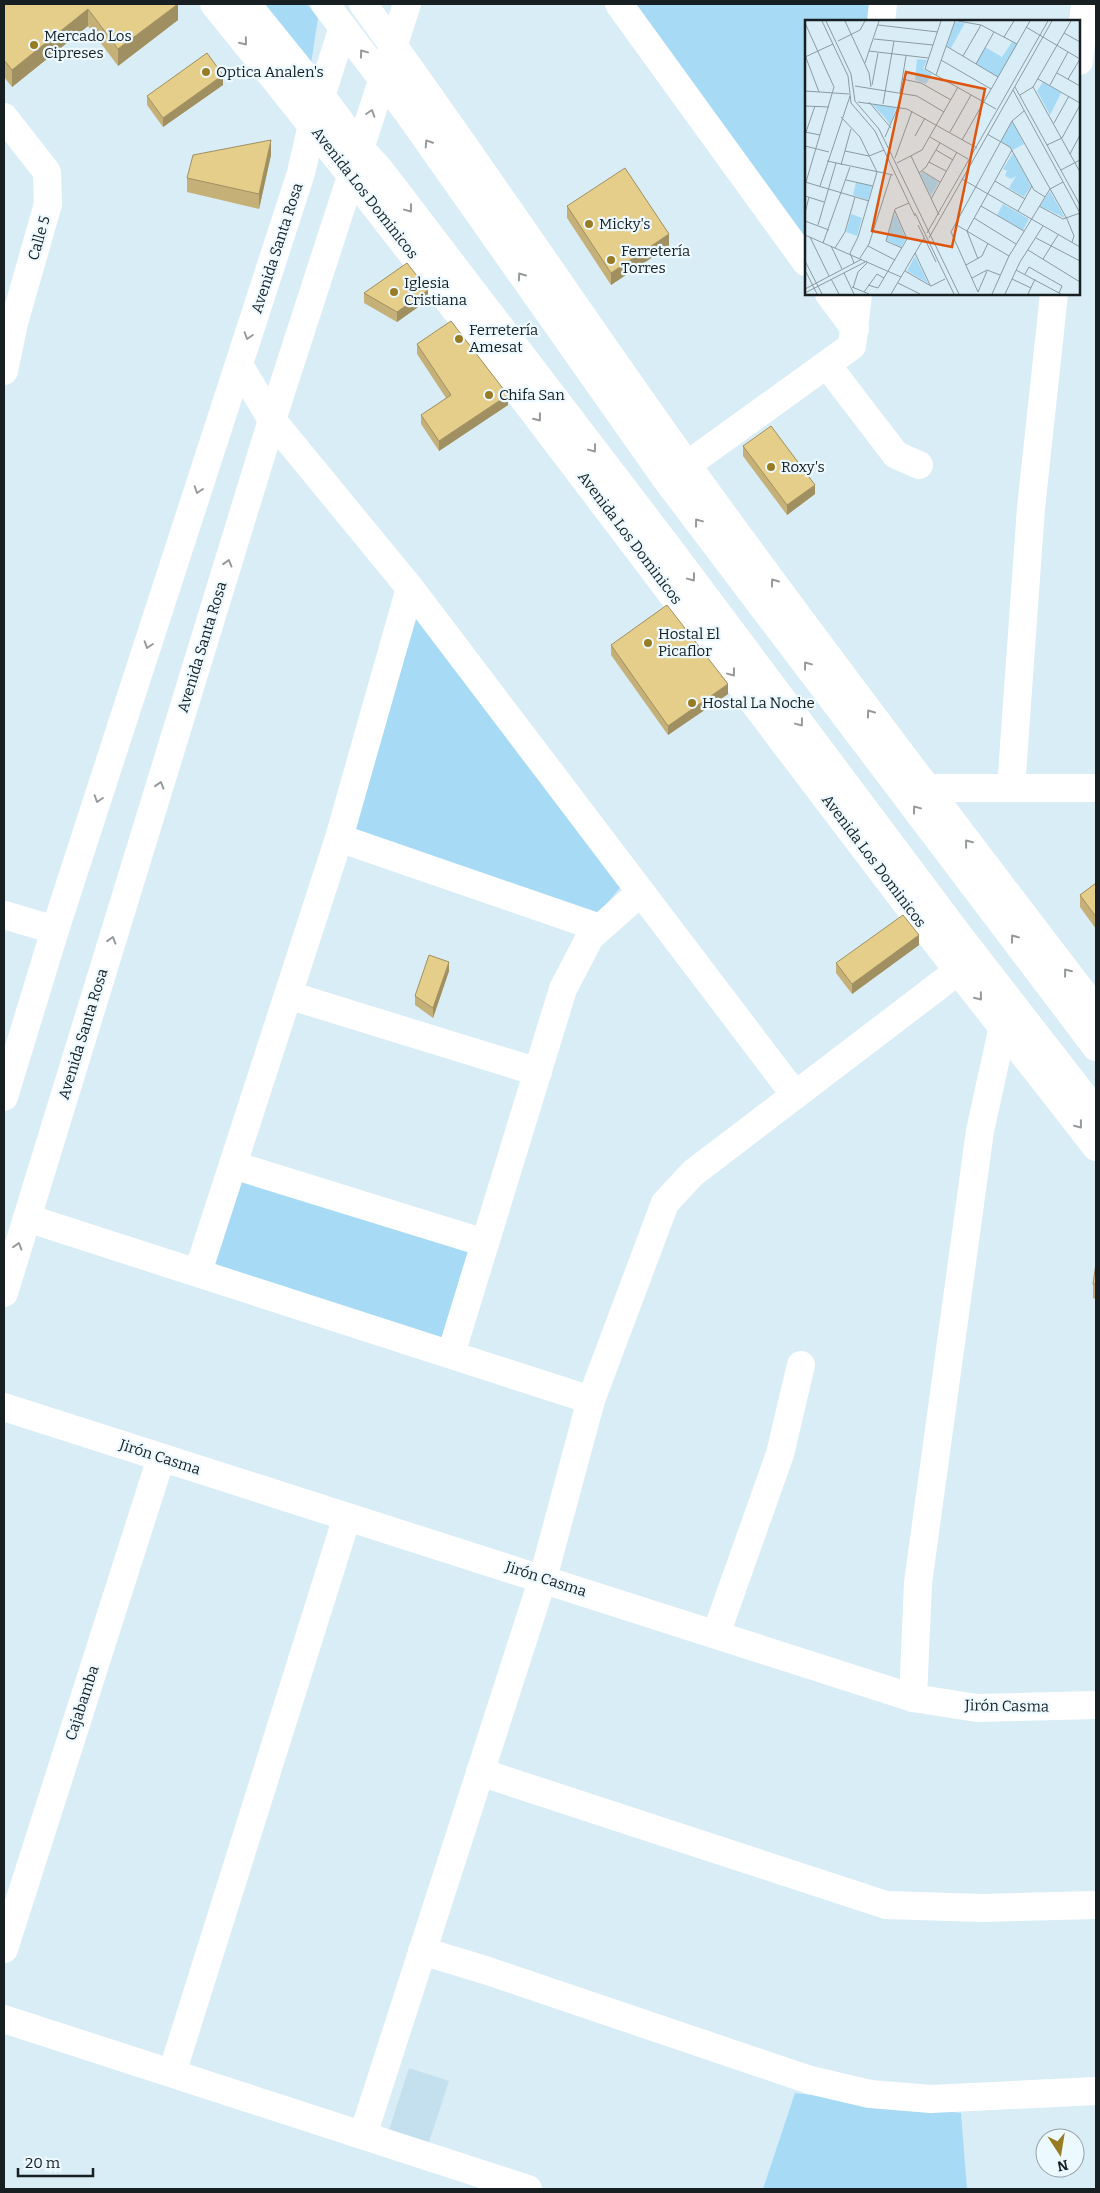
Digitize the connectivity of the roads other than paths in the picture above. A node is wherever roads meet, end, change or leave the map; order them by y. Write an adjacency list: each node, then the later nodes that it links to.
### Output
1 (214, 4): 16 (street, Avenida Los Dominicos, one-way to 16)
2 (247, 4): 14 (street, Avenida Los Dominicos)
3 (325, 4): 10 (street)
4 (363, 4): 11 (street)
5 (407, 4): 11 (street, Avenida Santa Rosa)
6 (619, 4): 19 (street)
7 (883, 4): 9 (street)
8 (1085, 4): 12 (street)
9 (881, 20)
10 (343, 26): 13 (street, one-way to 10); 14 (street, Avenida Santa Rosa)
11 (393, 44): 13 (street, Avenida Santa Rosa); 29 (street)
12 (1080, 52)
13 (382, 79): 17 (street, Avenida Santa Rosa, one-way to 13); 46 (street, one-way to 13)
14 (322, 97): 16 (street, Avenida Santa Rosa); 17 (street, Avenida Los Dominicos)
15 (4, 117): 23 (street, Calle 5)
16 (312, 125): 18 (street, Avenida Los Dominicos); 25 (street, Avenida Santa Rosa, one-way to 25)
17 (360, 148): 18 (street, Avenida Santa Rosa); 41 (street, Avenida Los Dominicos, one-way to 41)
18 (351, 176): 28 (street, Avenida Santa Rosa); 37 (street, Avenida Los Dominicos, one-way to 37)
19 (805, 261)
20 (830, 295): 24 (street)
21 (858, 295): 24 (street)
22 (1054, 295): 33 (street)
23 (9, 321): 27 (street, Calle 5)
24 (855, 329): 26 (street)
25 (239, 365): 28 (street); 40 (street, Avenida Santa Rosa, one-way to 40)
26 (827, 365): 29 (street); 30 (street)
27 (4, 370)
28 (272, 420): 31 (street); 53 (street, Avenida Santa Rosa, one-way to 28)
29 (687, 465): 32 (street, one-way to 29)
30 (919, 465)
31 (410, 588): 35 (street); 36 (street)
32 (926, 788): 33 (street); 44 (street, one-way to 32)
33 (1011, 788): 34 (street)
34 (1096, 788)
35 (339, 838): 39 (street); 43 (street)
36 (641, 892): 39 (street); 48 (street)
37 (910, 908): 41 (street); 42 (street, Avenida Los Dominicos)
38 (4, 915): 40 (street)
39 (600, 928): 47 (street)
40 (55, 930): 49 (street, Avenida Santa Rosa)
41 (957, 933): 50 (street, Avenida Los Dominicos)
42 (958, 971): 45 (street, Avenida Los Dominicos, one-way to 45); 48 (street)
43 (288, 995): 47 (street); 52 (street)
44 (1095, 1013)
45 (1003, 1026): 51 (street, Avenida Los Dominicos, one-way to 51); 65 (street)
46 (1096, 1047)
47 (538, 1072): 54 (street)
48 (795, 1094): 59 (street)
49 (4, 1097)
50 (1096, 1112)
51 (1096, 1147)
52 (233, 1165): 54 (street); 55 (street)
53 (27, 1218): 55 (street); 56 (street, Avenida Santa Rosa, one-way to 53)
54 (485, 1243): 57 (street)
55 (198, 1272): 57 (street)
56 (4, 1293)
57 (451, 1354): 59 (street)
58 (801, 1365): 64 (street)
59 (591, 1400): 63 (street)
60 (4, 1407): 61 (street, Jirón Casma)
61 (161, 1458): 62 (street, Jirón Casma); 69 (street, Cajabamba)
62 (347, 1517): 63 (street, Jirón Casma); 72 (street)
63 (543, 1578): 64 (street, Jirón Casma); 67 (street)
64 (716, 1634): 65 (street, Jirón Casma)
65 (913, 1698): 66 (street, Jirón Casma)
66 (1096, 1705)
67 (480, 1772): 68 (street); 70 (street)
68 (1096, 1905)
69 (4, 1949)
70 (422, 1951): 73 (street); 74 (street)
71 (4, 2019): 72 (street)
72 (172, 2074): 74 (street)
73 (1096, 2091)
74 (363, 2136): 75 (street)
75 (528, 2189)

